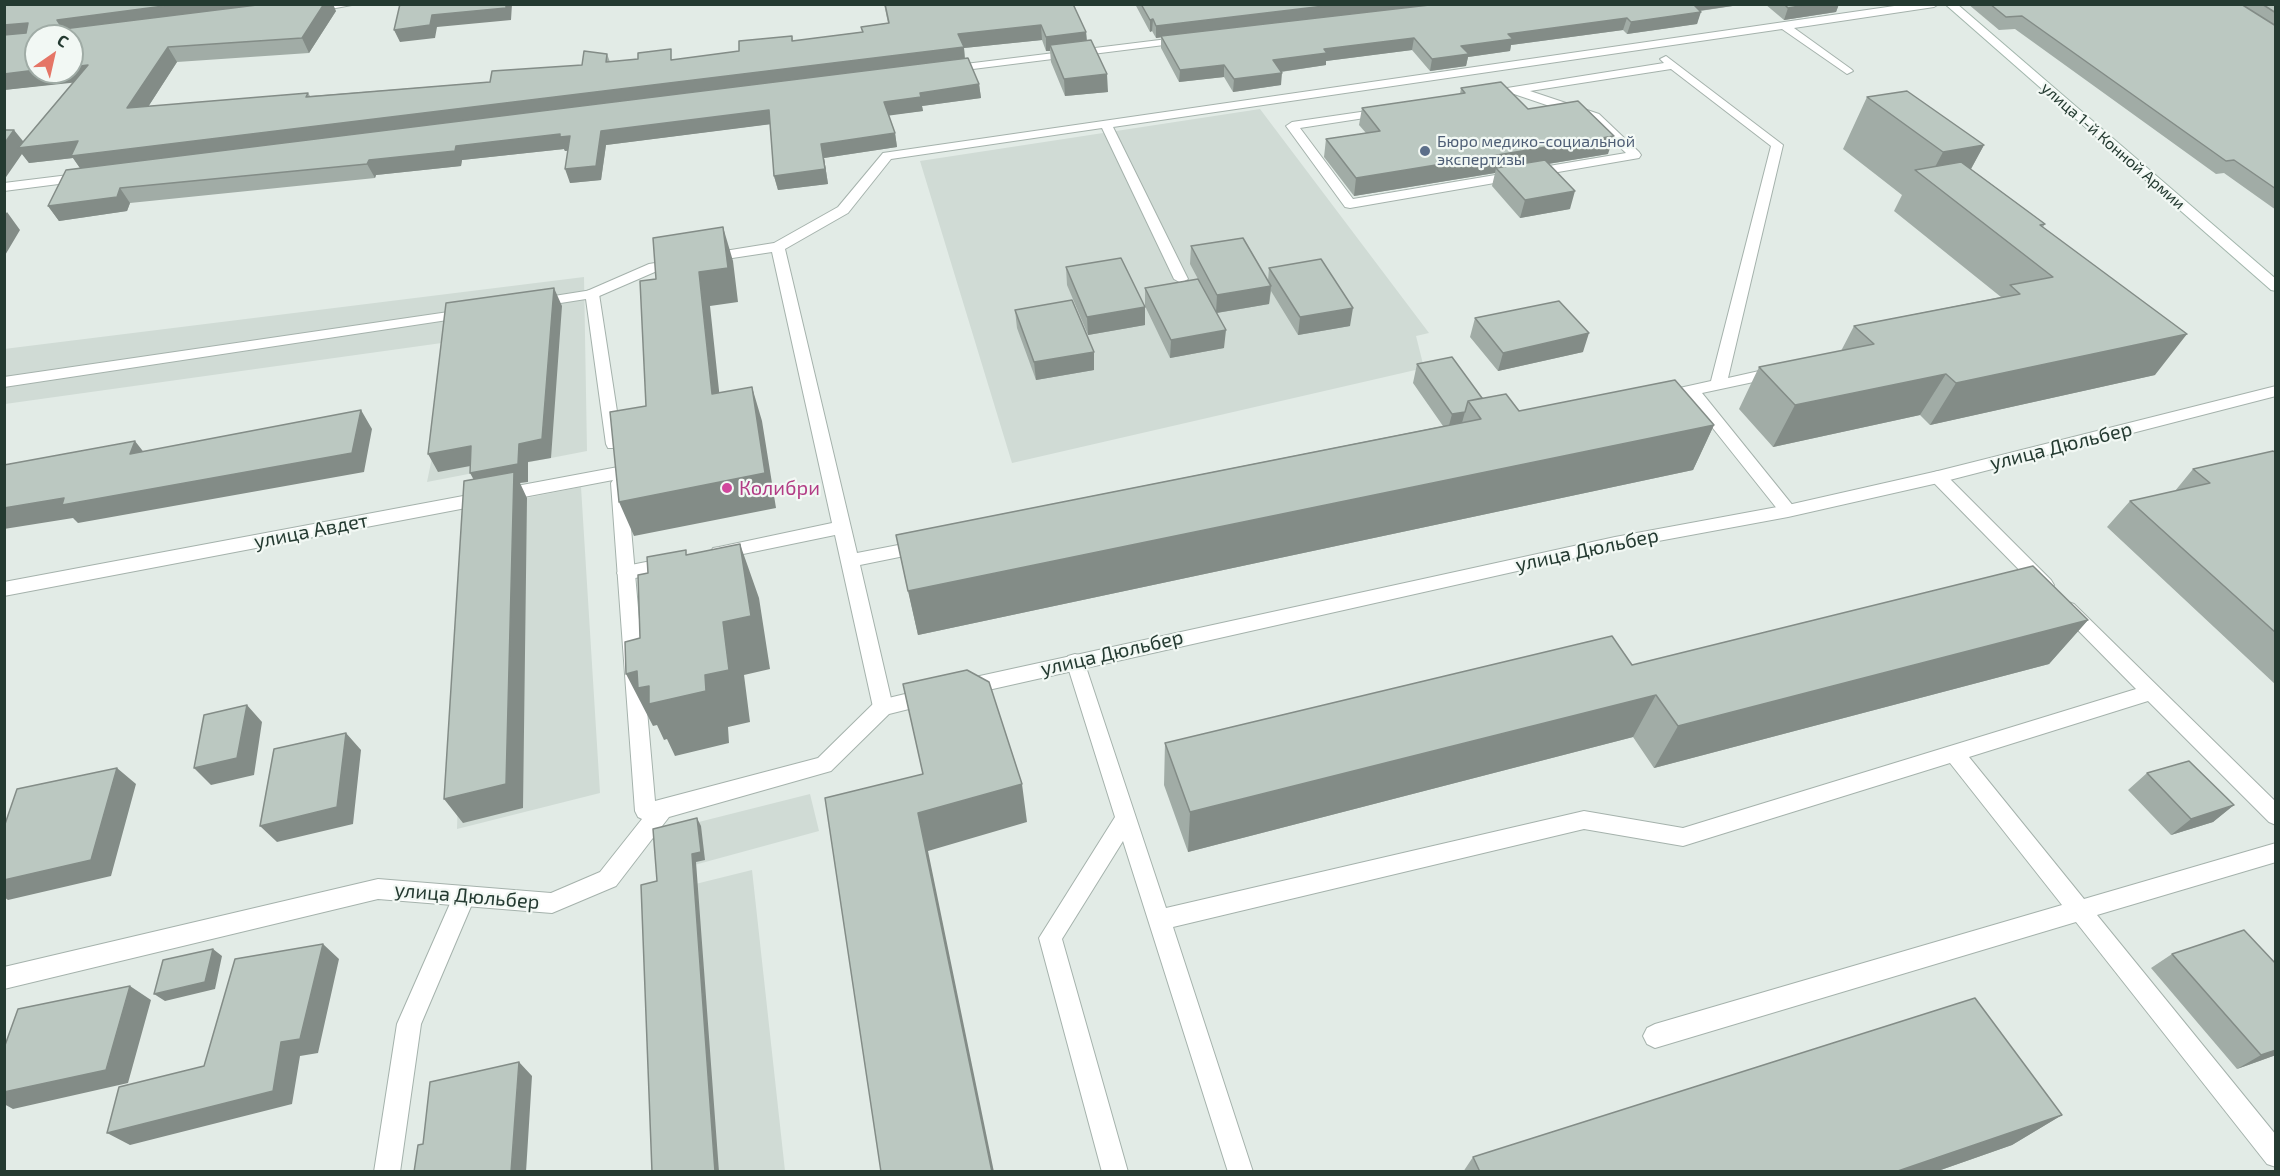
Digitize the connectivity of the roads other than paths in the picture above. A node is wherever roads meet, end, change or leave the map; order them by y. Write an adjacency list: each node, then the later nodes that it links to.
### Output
1 (352, 4): 4 (street)
2 (1934, 4): 5 (street)
3 (1950, 4): 19 (street, улица 1-й Конной Армии)
4 (294, 12)
5 (1785, 26): 7 (street); 10 (street)
6 (1202, 38): 9 (street)
7 (1649, 46): 8 (street); 14 (street)
8 (1674, 65): 11 (street); 25 (street)
9 (942, 70)
10 (1847, 71)
11 (1514, 90): 12 (street); 13 (street)
12 (1479, 96)
13 (1397, 109)
14 (1106, 124): 17 (street); 18 (street)
15 (99, 176): 16 (street)
16 (4, 187)
17 (778, 247): 20 (street); 32 (street)
18 (1181, 279)
19 (2276, 287)
20 (592, 294): 21 (street); 29 (street)
21 (522, 305)
22 (486, 310): 24 (street)
23 (1798, 367): 25 (street)
24 (4, 382)
25 (1718, 386): 26 (street)
26 (1692, 391): 28 (street); 31 (street)
27 (2276, 391): 30 (street, улица Дюльбер)
28 (1645, 401)
29 (618, 473): 37 (street); 38 (street, улица Авдет)
30 (1938, 477): 31 (street, улица Дюльбер); 40 (street)
31 (1788, 511): 39 (street, улица Дюльбер)
32 (842, 527): 34 (street); 36 (street)
33 (943, 542): 36 (street)
34 (705, 556)
35 (683, 561): 37 (street)
36 (849, 561): 41 (street)
37 (626, 573): 43 (street)
38 (4, 589)
39 (1075, 661): 41 (street, улица Дюльбер); 45 (street)
40 (2151, 692): 42 (street); 44 (street)
41 (883, 707): 43 (street)
42 (1954, 753): 48 (street); 49 (street)
43 (662, 810): 47 (street, улица Дюльбер)
44 (2276, 816)
45 (1126, 818): 49 (street); 54 (street)
46 (2276, 852): 48 (street)
47 (464, 897): 50 (street, улица Дюльбер); 53 (street)
48 (2080, 910): 51 (street); 52 (street)
49 (1159, 920): 55 (street)
50 (4, 978)
51 (1655, 1036)
52 (2276, 1155)
53 (387, 1172)
54 (1115, 1172)
55 (1241, 1172)

